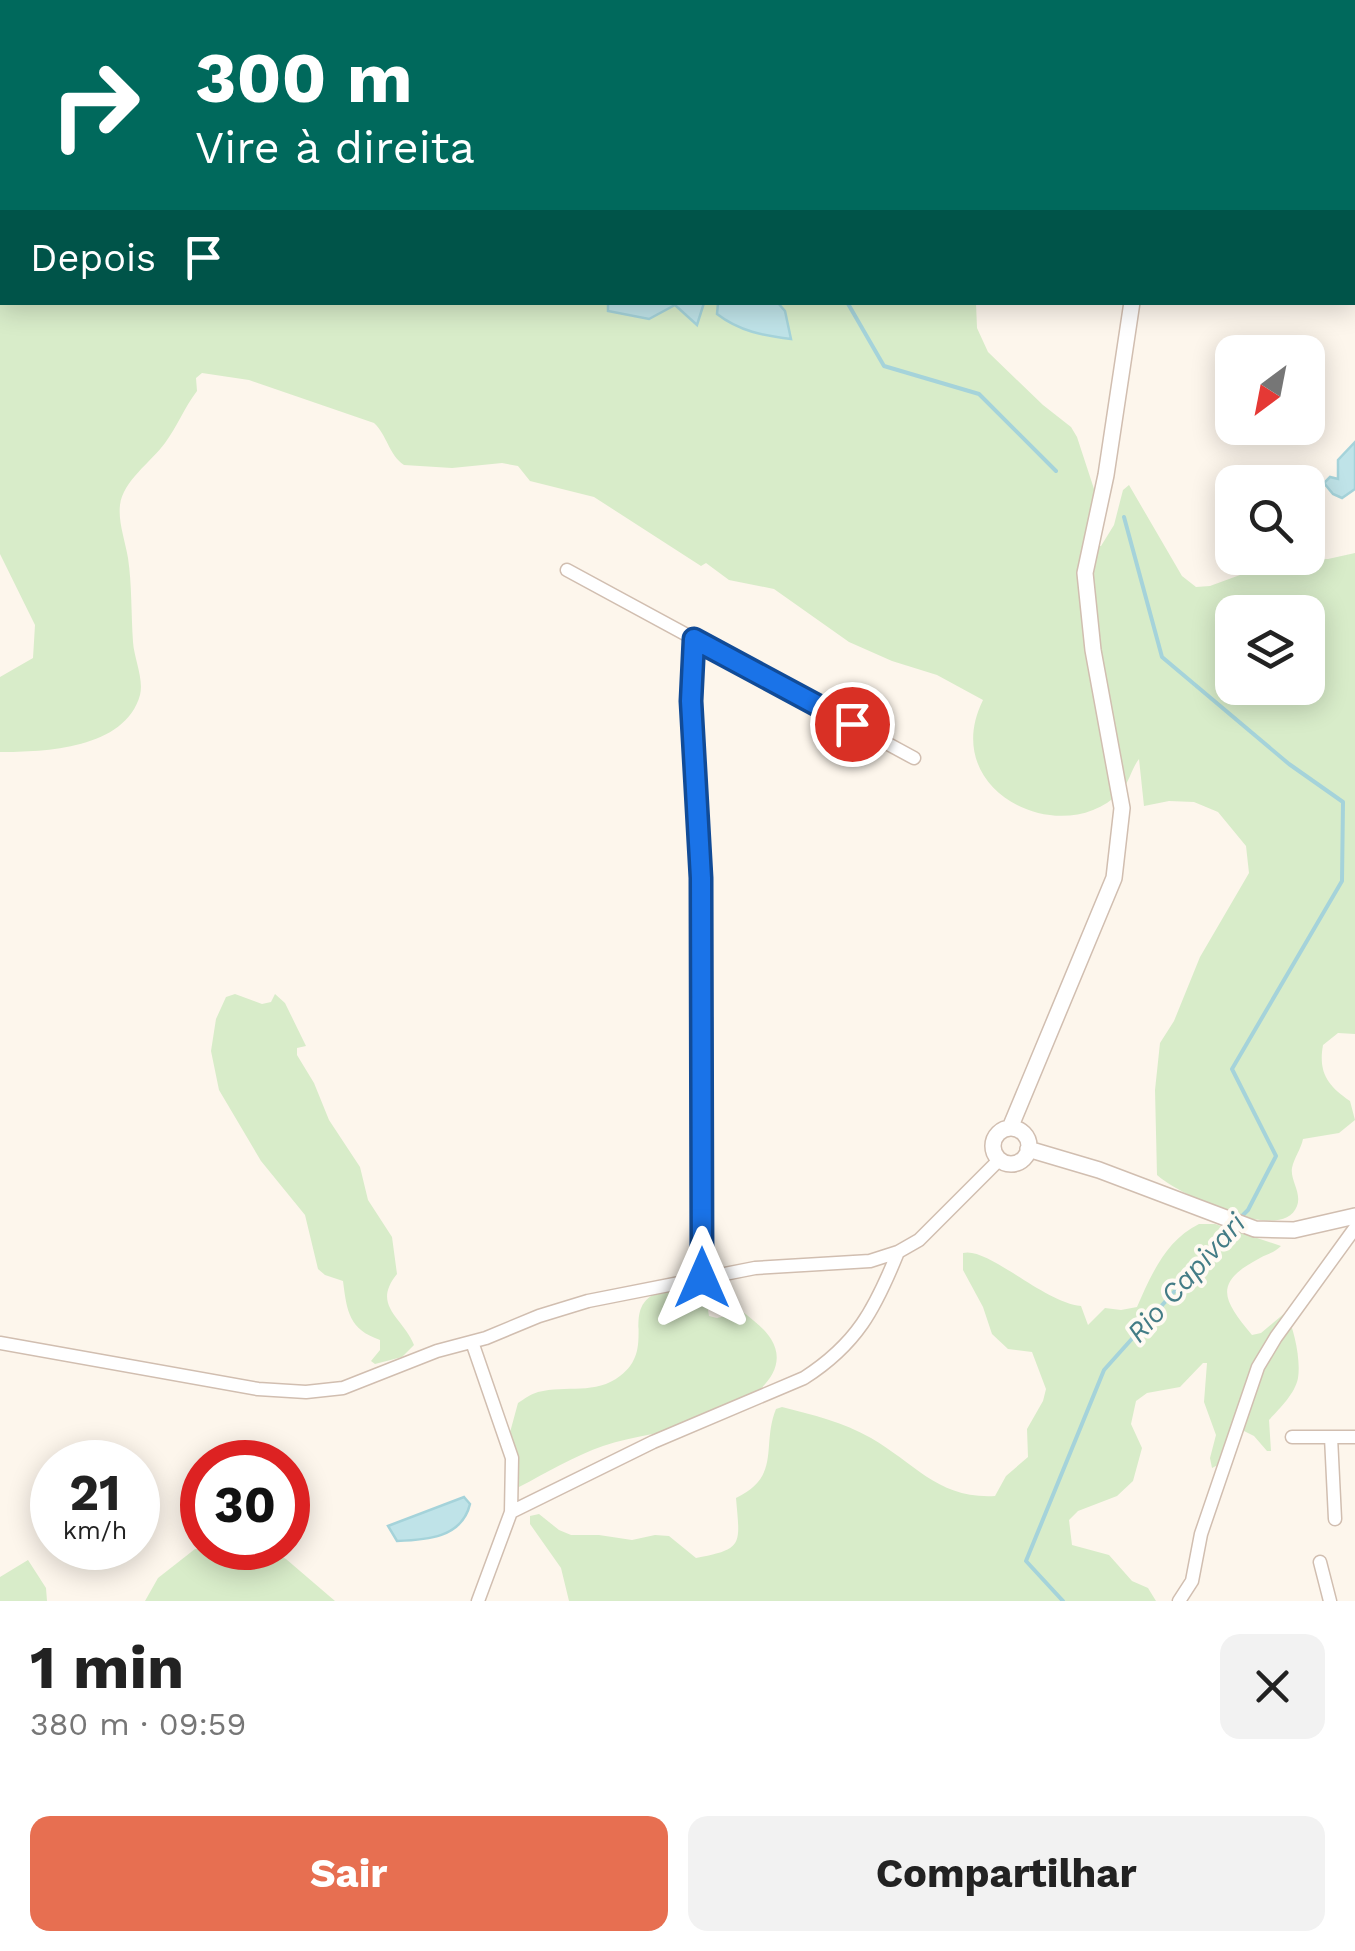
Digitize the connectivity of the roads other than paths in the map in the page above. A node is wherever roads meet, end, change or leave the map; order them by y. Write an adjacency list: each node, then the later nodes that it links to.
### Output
1 (1132, 305): 5 (street)
2 (567, 570): 3 (street)
3 (694, 639): 4 (street); 11 (street)
4 (914, 758)
5 (1010, 1128): 6 (street); 7 (street)
6 (1028, 1149): 7 (street); 8 (street)
7 (999, 1160): 10 (street)
8 (1355, 1216)
9 (1355, 1228): 21 (street)
10 (898, 1252): 11 (street); 17 (street)
11 (702, 1278): 12 (street)
12 (472, 1342): 13 (street); 17 (street)
13 (0, 1344)
14 (1292, 1437): 15 (street)
15 (1331, 1437): 16 (street); 18 (street)
16 (1355, 1437)
17 (510, 1512): 20 (street)
18 (1336, 1519)
19 (1320, 1562): 22 (street)
20 (478, 1601)
21 (1180, 1601)
22 (1330, 1601)

